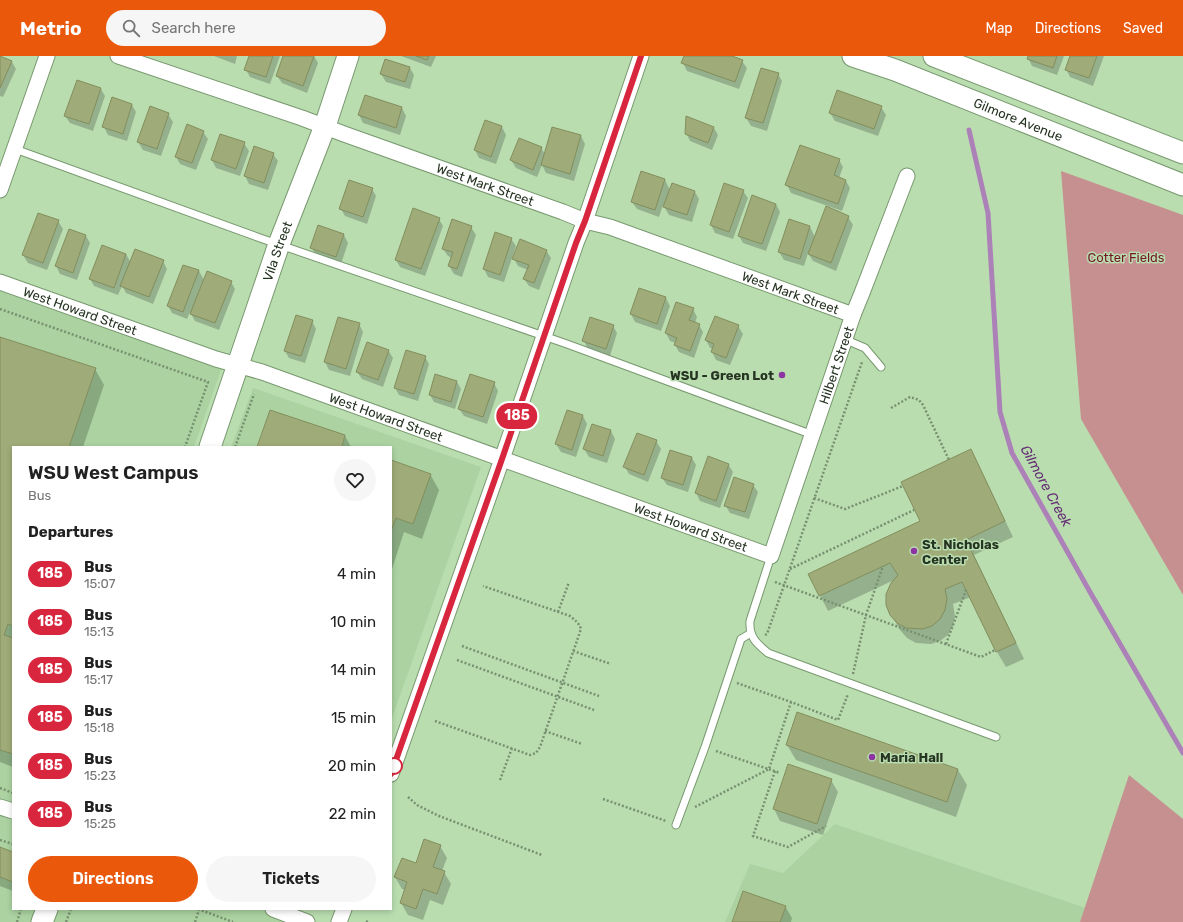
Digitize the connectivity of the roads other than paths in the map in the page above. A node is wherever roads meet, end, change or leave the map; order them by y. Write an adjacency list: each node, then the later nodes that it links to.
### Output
1 (48, 56): 8 (street)
2 (118, 56): 7 (street, West Mark Street)
3 (348, 56): 7 (street, Vila Street)
4 (641, 56): 13 (street)
5 (852, 56): 11 (street, Gilmore Avenue)
6 (934, 56): 9 (street)
7 (325, 126): 13 (street, West Mark Street); 14 (street, Vila Street)
8 (14, 149): 12 (street); 14 (lane)
9 (1183, 153)
10 (907, 176): 16 (street, Hilbert Street)
11 (1183, 185)
12 (0, 190)
13 (585, 221): 16 (street, West Mark Street); 17 (street)
14 (279, 244): 17 (lane); 19 (street, Vila Street)
15 (0, 282): 19 (street, West Howard Street)
16 (852, 315): 18 (street, Hilbert Street)
17 (544, 336): 21 (lane); 23 (street)
18 (844, 339): 20 (lane); 21 (street, Hilbert Street)
19 (238, 366): 22 (street, Vila Street); 23 (street, West Howard Street)
20 (881, 367)
21 (812, 434): 24 (street, Hilbert Street)
22 (210, 446)
23 (502, 459): 24 (street, West Howard Street); 27 (street)
24 (771, 556): 25 (lane)
25 (751, 633): 26 (lane); 30 (lane)
26 (996, 737)
27 (392, 771)
28 (0, 807): 29 (street)
29 (12, 811)
30 (676, 824)
31 (47, 910): 34 (street)
32 (276, 910): 35 (street)
33 (344, 910): 36 (street)
34 (42, 922)
35 (307, 922)
36 (339, 922)

